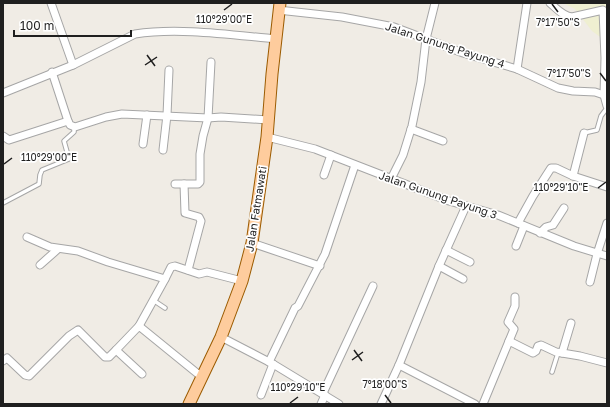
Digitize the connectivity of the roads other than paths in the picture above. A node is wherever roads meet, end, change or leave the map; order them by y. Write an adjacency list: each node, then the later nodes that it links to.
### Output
1 (51, 3): 10 (street)
2 (435, 3): 8 (street)
3 (527, 3): 11 (street)
4 (550, 3): 6 (street)
5 (279, 7): 7 (main road, Jalan Fatmawati); 8 (street, Jalan Gunung Payung 4)
6 (605, 9): 15 (street)
7 (276, 39): 10 (street); 20 (main road, Jalan Fatmawati)
8 (426, 39): 11 (street, Jalan Gunung Payung 4); 23 (street)
9 (211, 62): 19 (street)
10 (72, 65): 13 (street)
11 (517, 69): 15 (street, Jalan Gunung Payung 4)
12 (169, 70): 18 (street)
13 (52, 72): 14 (street); 21 (street)
14 (3, 93)
15 (604, 95): 16 (street)
16 (607, 107): 24 (lane)
17 (147, 114): 18 (street); 22 (street); 28 (street)
18 (167, 115): 19 (street); 29 (street)
19 (208, 118): 20 (street); 36 (street)
20 (268, 120): 26 (main road, Jalan Fatmawati)
21 (68, 121): 22 (street); 25 (street)
22 (74, 127): 38 (lane)
23 (411, 129): 27 (street); 34 (street)
24 (584, 133): 33 (street)
25 (3, 136)
26 (267, 137): 30 (street, Jalan Gunung Payung 3); 45 (main road, Jalan Fatmawati)
27 (443, 142)
28 (143, 144)
29 (163, 150)
30 (331, 155): 31 (street, Jalan Gunung Payung 3); 32 (street)
31 (355, 165): 34 (street, Jalan Gunung Payung 3); 53 (street)
32 (324, 175)
33 (573, 176): 37 (street); 42 (street)
34 (391, 179): 39 (street, Jalan Gunung Payung 3)
35 (175, 184): 36 (street)
36 (184, 184): 55 (street)
37 (607, 187)
38 (3, 203)
39 (466, 206): 42 (street, Jalan Gunung Payung 3); 48 (street)
40 (564, 208): 43 (street)
41 (607, 223): 49 (street)
42 (521, 225): 43 (street, Jalan Gunung Payung 3); 46 (street)
43 (540, 233): 49 (street, Jalan Gunung Payung 3)
44 (27, 237): 47 (street)
45 (252, 242): 53 (street); 58 (main road, Jalan Fatmawati)
46 (516, 246)
47 (58, 249): 52 (street); 56 (street)
48 (446, 250): 51 (street); 54 (street)
49 (597, 254): 50 (street, Jalan Gunung Payung 3); 59 (street)
50 (607, 256)
51 (470, 262)
52 (40, 265)
53 (320, 266): 71 (street)
54 (439, 266): 57 (street); 73 (street)
55 (188, 270): 56 (street); 58 (street)
56 (165, 279): 62 (street)
57 (463, 279)
58 (242, 281): 66 (main road, Jalan Fatmawati)
59 (590, 282)
60 (373, 286): 78 (street)
61 (515, 297): 67 (street)
62 (153, 300): 63 (lane); 65 (street)
63 (165, 308)
64 (571, 323): 69 (street)
65 (139, 326): 68 (street); 76 (street)
66 (221, 337): 71 (street); 76 (main road, Jalan Fatmawati)
67 (509, 341): 69 (street); 85 (street)
68 (116, 350): 70 (street); 75 (street)
69 (560, 353): 72 (street); 74 (lane)
70 (4, 358)
71 (271, 363): 77 (street); 78 (street)
72 (607, 363)
73 (399, 365): 79 (street); 83 (street)
74 (552, 372)
75 (142, 374)
76 (203, 378): 80 (main road, Jalan Fatmawati)
77 (261, 394)
78 (324, 394): 81 (street); 82 (street)
79 (467, 402): 84 (street)
80 (189, 404)
81 (321, 404)
82 (339, 404)
83 (381, 404)
84 (475, 404)
85 (483, 404)

